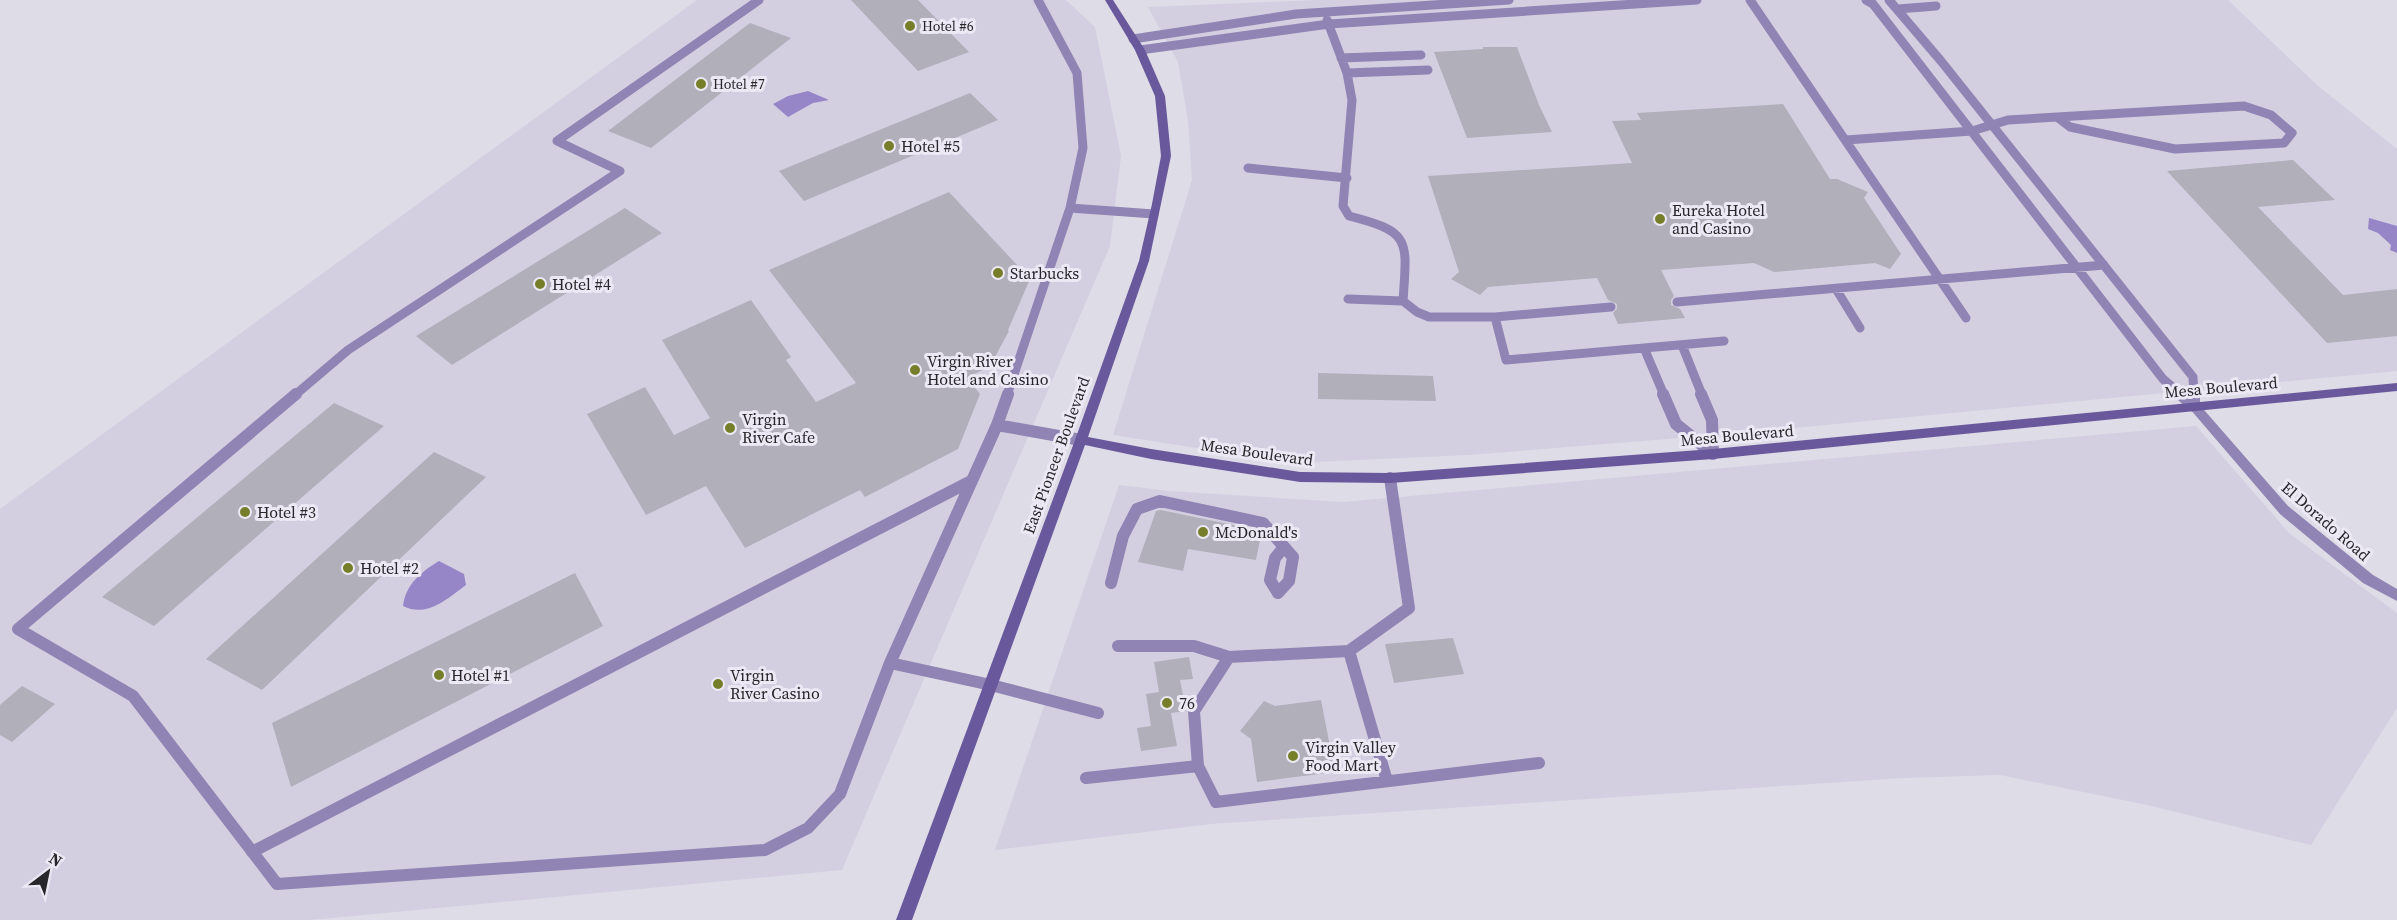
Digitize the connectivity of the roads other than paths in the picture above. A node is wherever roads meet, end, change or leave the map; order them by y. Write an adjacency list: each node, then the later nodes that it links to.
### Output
1 (759, 0): 63 (lane)
2 (1038, 0): 27 (lane)
3 (1109, 0): 13 (street, East Pioneer Boulevard)
4 (1509, 0): 11 (lane)
5 (1697, 0): 12 (lane)
6 (1750, 0): 24 (lane)
7 (1866, 0): 23 (lane)
8 (1889, 0): 10 (lane)
9 (1936, 6): 10 (lane)
10 (1898, 9): 22 (lane)
11 (1323, 12): 12 (lane); 13 (lane)
12 (1329, 24): 14 (lane); 17 (lane)
13 (1133, 39): 14 (street, East Pioneer Boulevard)
14 (1140, 50): 28 (street, East Pioneer Boulevard)
15 (1421, 55): 16 (lane)
16 (1396, 57): 17 (lane); 19 (lane)
17 (1341, 58): 20 (lane)
18 (1428, 70): 19 (lane)
19 (1402, 72): 20 (lane)
20 (1347, 73): 26 (lane)
21 (2057, 117): 21 (lane); 22 (lane)
22 (1992, 124): 23 (lane); 29 (lane)
23 (1972, 131): 24 (lane); 30 (lane)
24 (1845, 140): 31 (lane)
25 (1248, 168): 26 (lane)
26 (1347, 178): 34 (lane)
27 (1070, 208): 28 (lane); 45 (lane)
28 (1155, 214): 46 (street, East Pioneer Boulevard)
29 (2104, 265): 30 (lane); 44 (lane)
30 (2076, 267): 31 (lane); 44 (lane)
31 (1940, 279): 32 (lane); 38 (lane)
32 (1836, 289): 35 (lane); 39 (lane)
33 (1348, 299): 34 (lane)
34 (1403, 301): 37 (lane)
35 (1677, 302)
36 (1611, 306): 37 (lane)
37 (1495, 317): 42 (lane)
38 (1966, 318)
39 (1860, 328)
40 (1724, 341): 41 (lane)
41 (1682, 345): 42 (lane); 47 (lane)
42 (1644, 348): 47 (lane)
43 (2397, 387): 44 (street, Mesa Boulevard)
44 (2194, 406): 47 (street, Mesa Boulevard); 52 (street, El Dorado Road)
45 (997, 425): 46 (lane); 49 (lane)
46 (1082, 440): 48 (street, Mesa Boulevard); 57 (street, East Pioneer Boulevard)
47 (1713, 454): 48 (street, Mesa Boulevard)
48 (1390, 478): 54 (lane)
49 (971, 481): 56 (lane); 63 (lane)
50 (1284, 547): 50 (lane); 51 (lane)
51 (1112, 583)
52 (2397, 596)
53 (1118, 646): 55 (lane)
54 (1349, 651): 55 (lane); 62 (lane)
55 (1229, 657): 60 (lane)
56 (890, 663): 57 (lane); 63 (lane)
57 (991, 685): 58 (lane); 64 (street, East Pioneer Boulevard)
58 (1098, 713)
59 (1539, 764): 62 (lane)
60 (1198, 766): 61 (lane); 62 (lane)
61 (1086, 778)
62 (1387, 782)
63 (252, 852)
64 (904, 920)

